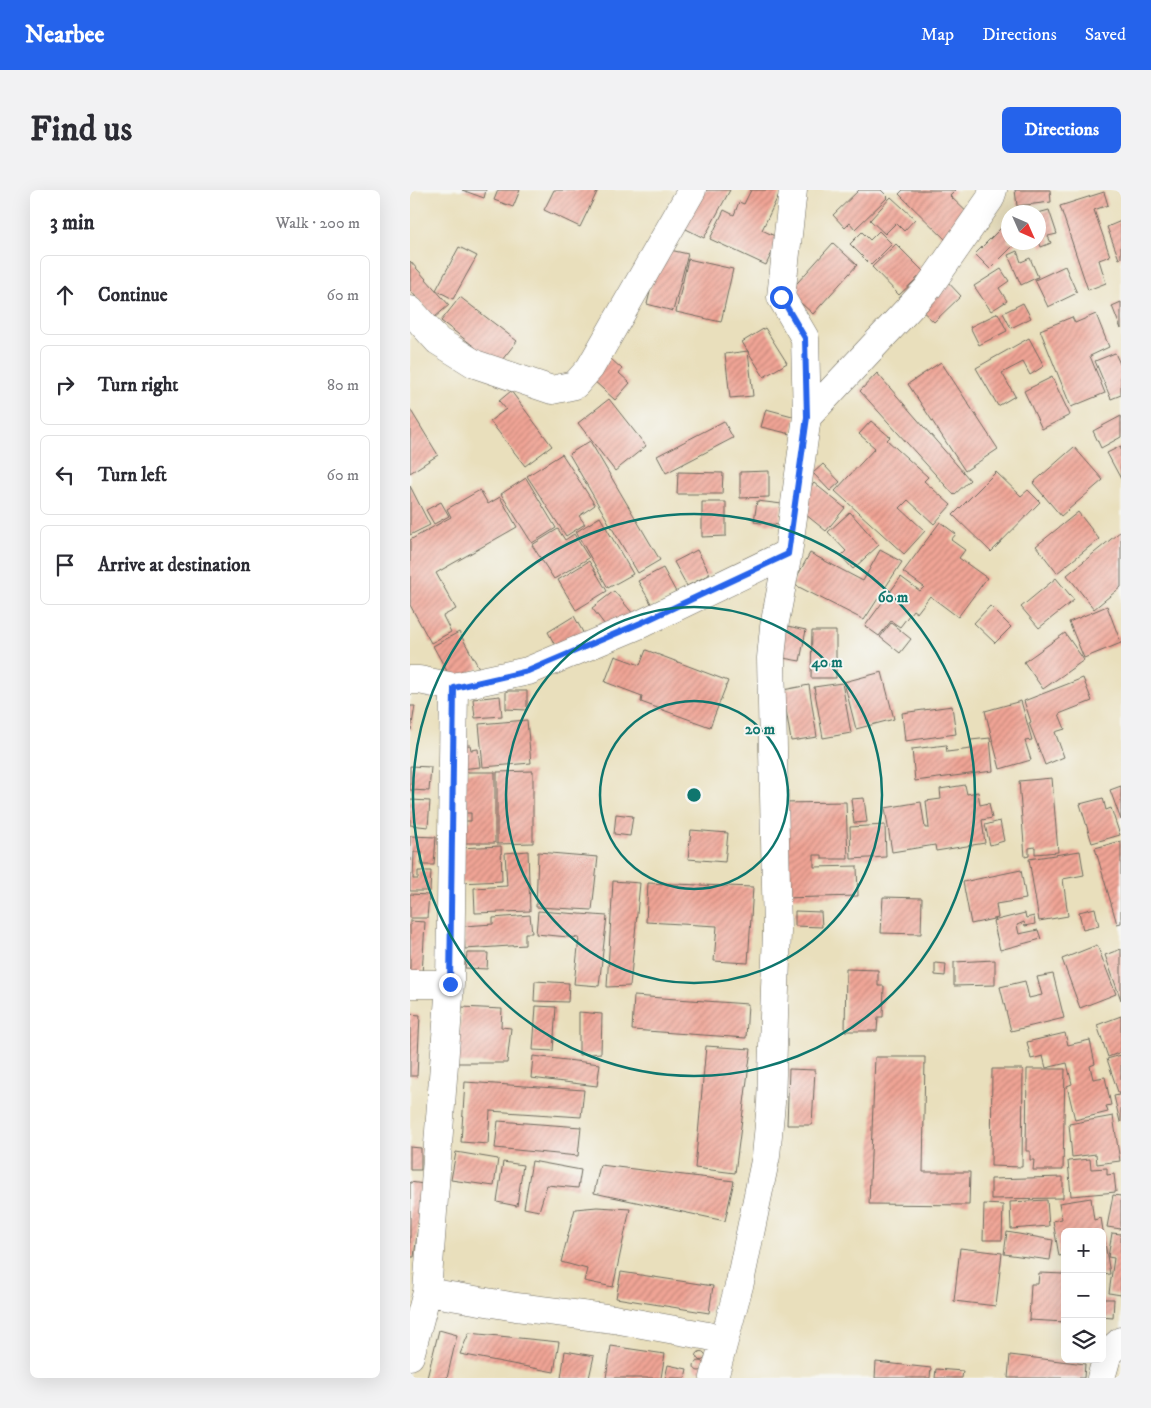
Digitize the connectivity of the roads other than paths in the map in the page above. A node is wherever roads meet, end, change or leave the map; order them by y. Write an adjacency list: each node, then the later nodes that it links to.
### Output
1 (692, 190): 4 (street)
2 (793, 190): 5 (street)
3 (993, 190): 5 (street)
4 (410, 310)
5 (807, 417): 6 (street)
6 (788, 554): 8 (street); 12 (street)
7 (410, 680): 8 (street)
8 (454, 688): 10 (street)
9 (410, 984): 10 (street)
10 (450, 984): 11 (street)
11 (427, 1292): 12 (street); 14 (street)
12 (724, 1341): 15 (street)
13 (1121, 1341): 16 (street)
14 (410, 1356)
15 (714, 1378)
16 (1101, 1378)

